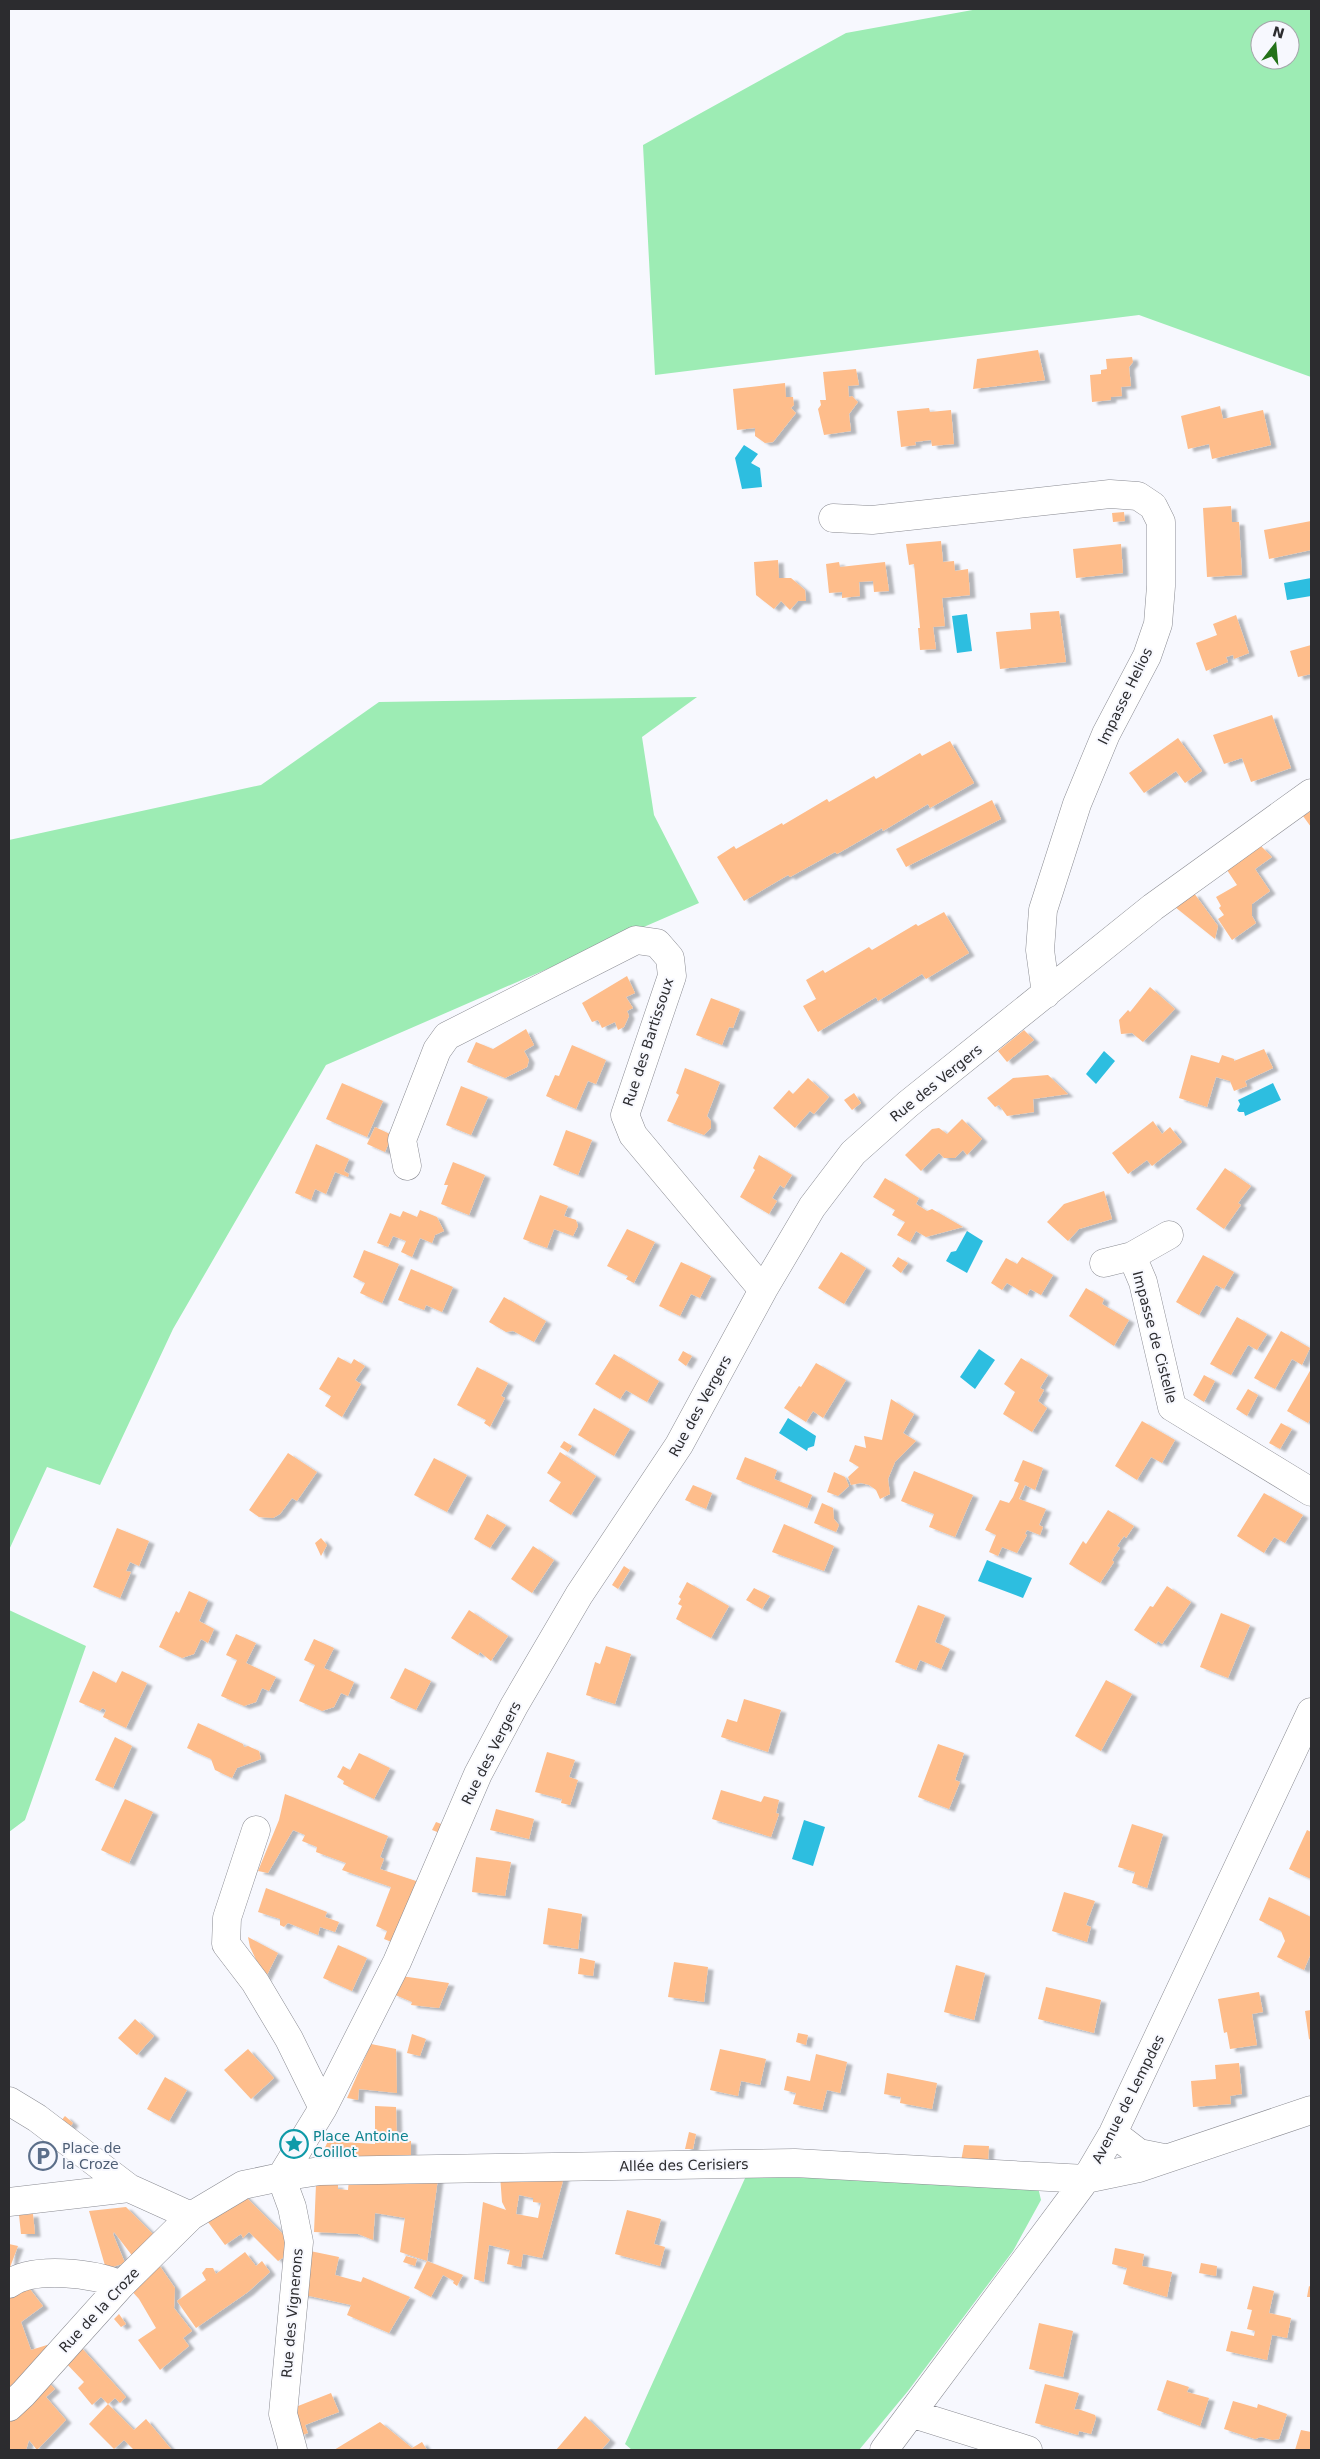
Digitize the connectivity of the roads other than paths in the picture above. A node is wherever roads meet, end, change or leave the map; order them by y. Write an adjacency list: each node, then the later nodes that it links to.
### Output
1 (833, 518): 3 (street, Impasse Helios)
2 (1311, 793): 3 (street, Rue des Vergers)
3 (1046, 994): 8 (street, Rue des Vergers)
4 (407, 1166): 8 (street, Rue des Bartissoux)
5 (1169, 1235): 6 (street, Impasse de Cistelle)
6 (1132, 1256): 7 (street, Impasse de Cistelle); 9 (street, Impasse de Cistelle)
7 (1104, 1263)
8 (763, 1290): 13 (street, Rue des Vergers)
9 (1311, 1492)
10 (1311, 1712): 15 (street, Avenue de Lempdes)
11 (256, 1830): 13 (street)
12 (9, 2101): 19 (street)
13 (323, 2108): 17 (street, Rue des Vergers)
14 (1311, 2110): 16 (street, Allée des Cerisiers)
15 (1113, 2134): 16 (street); 18 (street, Avenue de Lempdes)
16 (1164, 2158): 18 (street, Allée des Cerisiers)
17 (281, 2177): 18 (street, Allée des Cerisiers); 21 (street); 26 (street, Rue des Vignerons)
18 (1086, 2180): 25 (street, Avenue de Lempdes)
19 (129, 2188): 20 (street); 21 (street)
20 (9, 2202)
21 (191, 2216): 23 (street, Rue de la Croze)
22 (9, 2284): 23 (street)
23 (121, 2285): 24 (street, Rue de la Croze)
24 (9, 2407)
25 (913, 2414): 27 (street, Avenue de Lempdes); 28 (street)
26 (293, 2450)
27 (884, 2450)
28 (1028, 2450)

